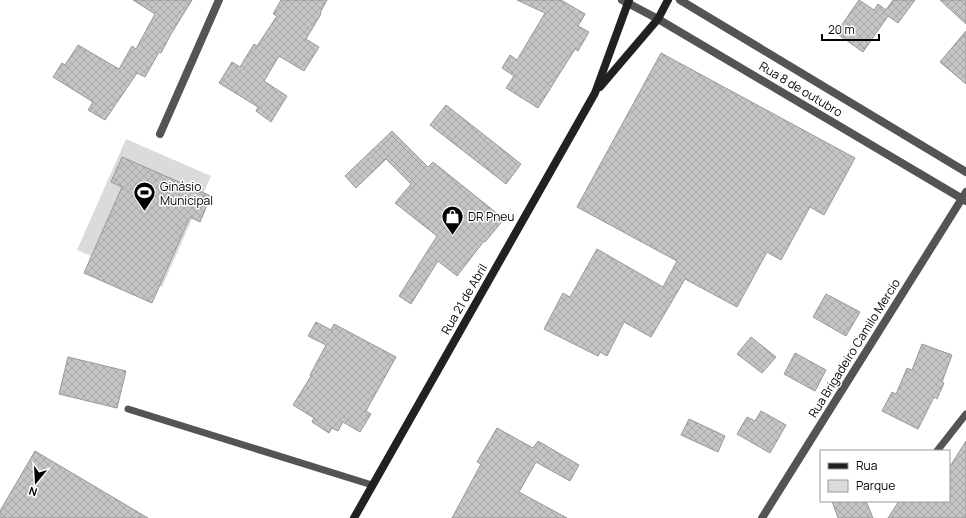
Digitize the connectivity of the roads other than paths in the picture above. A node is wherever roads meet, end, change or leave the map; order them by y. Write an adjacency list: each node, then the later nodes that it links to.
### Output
1 (219, 0): 7 (street)
2 (668, 0): 5 (street, Rua 21 de Abril)
3 (680, 0): 8 (street, Rua 8 de outubro)
4 (626, 1): 5 (street, Rua 8 de outubro); 6 (street, Rua 21 de Abril)
5 (658, 19): 6 (street, Rua 21 de Abril); 9 (street, Rua 8 de outubro)
6 (595, 93): 13 (street, Rua 21 de Abril)
7 (160, 134)
8 (966, 172)
9 (965, 197): 15 (street, Rua Brigadeiro Camilo Mercio)
10 (128, 409): 13 (lane)
11 (966, 414): 12 (lane)
12 (938, 450)
13 (372, 485): 14 (street, Rua 21 de Abril)
14 (354, 518)
15 (762, 518)

